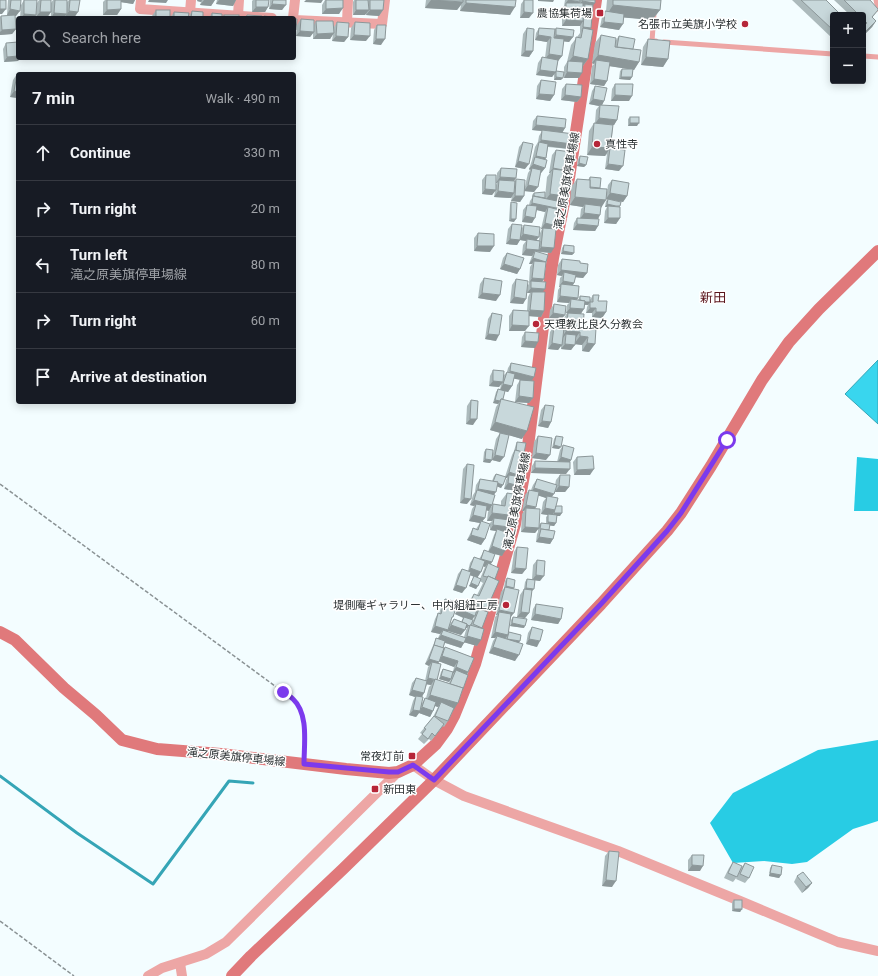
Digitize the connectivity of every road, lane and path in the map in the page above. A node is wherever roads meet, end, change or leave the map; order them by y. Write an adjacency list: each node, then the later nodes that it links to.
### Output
1 (141, 0): 11 (street)
2 (191, 0): 11 (street)
3 (239, 0): 12 (street)
4 (295, 0): 13 (street)
5 (348, 0): 15 (street)
6 (385, 0): 15 (street)
7 (596, 0): 23 (main road, 滝之原美旗停車場線)
8 (656, 0): 16 (lane)
9 (876, 0): 10 (lane)
10 (878, 9)
11 (190, 12): 12 (street)
12 (239, 16)
13 (294, 16)
14 (296, 19): 15 (street)
15 (347, 22)
16 (830, 54)
17 (866, 56): 18 (lane)
18 (878, 57)
19 (878, 251): 25 (main road)
20 (0, 484): 22 (path)
21 (0, 632): 22 (main road, 滝之原美旗停車場線)
22 (304, 764): 24 (main road, 滝之原美旗停車場線)
23 (413, 765): 24 (main road, 滝之原美旗停車場線); 25 (street)
24 (398, 772): 28 (street)
25 (434, 780): 27 (street); 32 (main road)
26 (0, 921): 29 (path)
27 (878, 951)
28 (180, 963): 30 (street); 31 (street)
29 (74, 976)
30 (148, 976)
31 (182, 976)
32 (232, 976)

